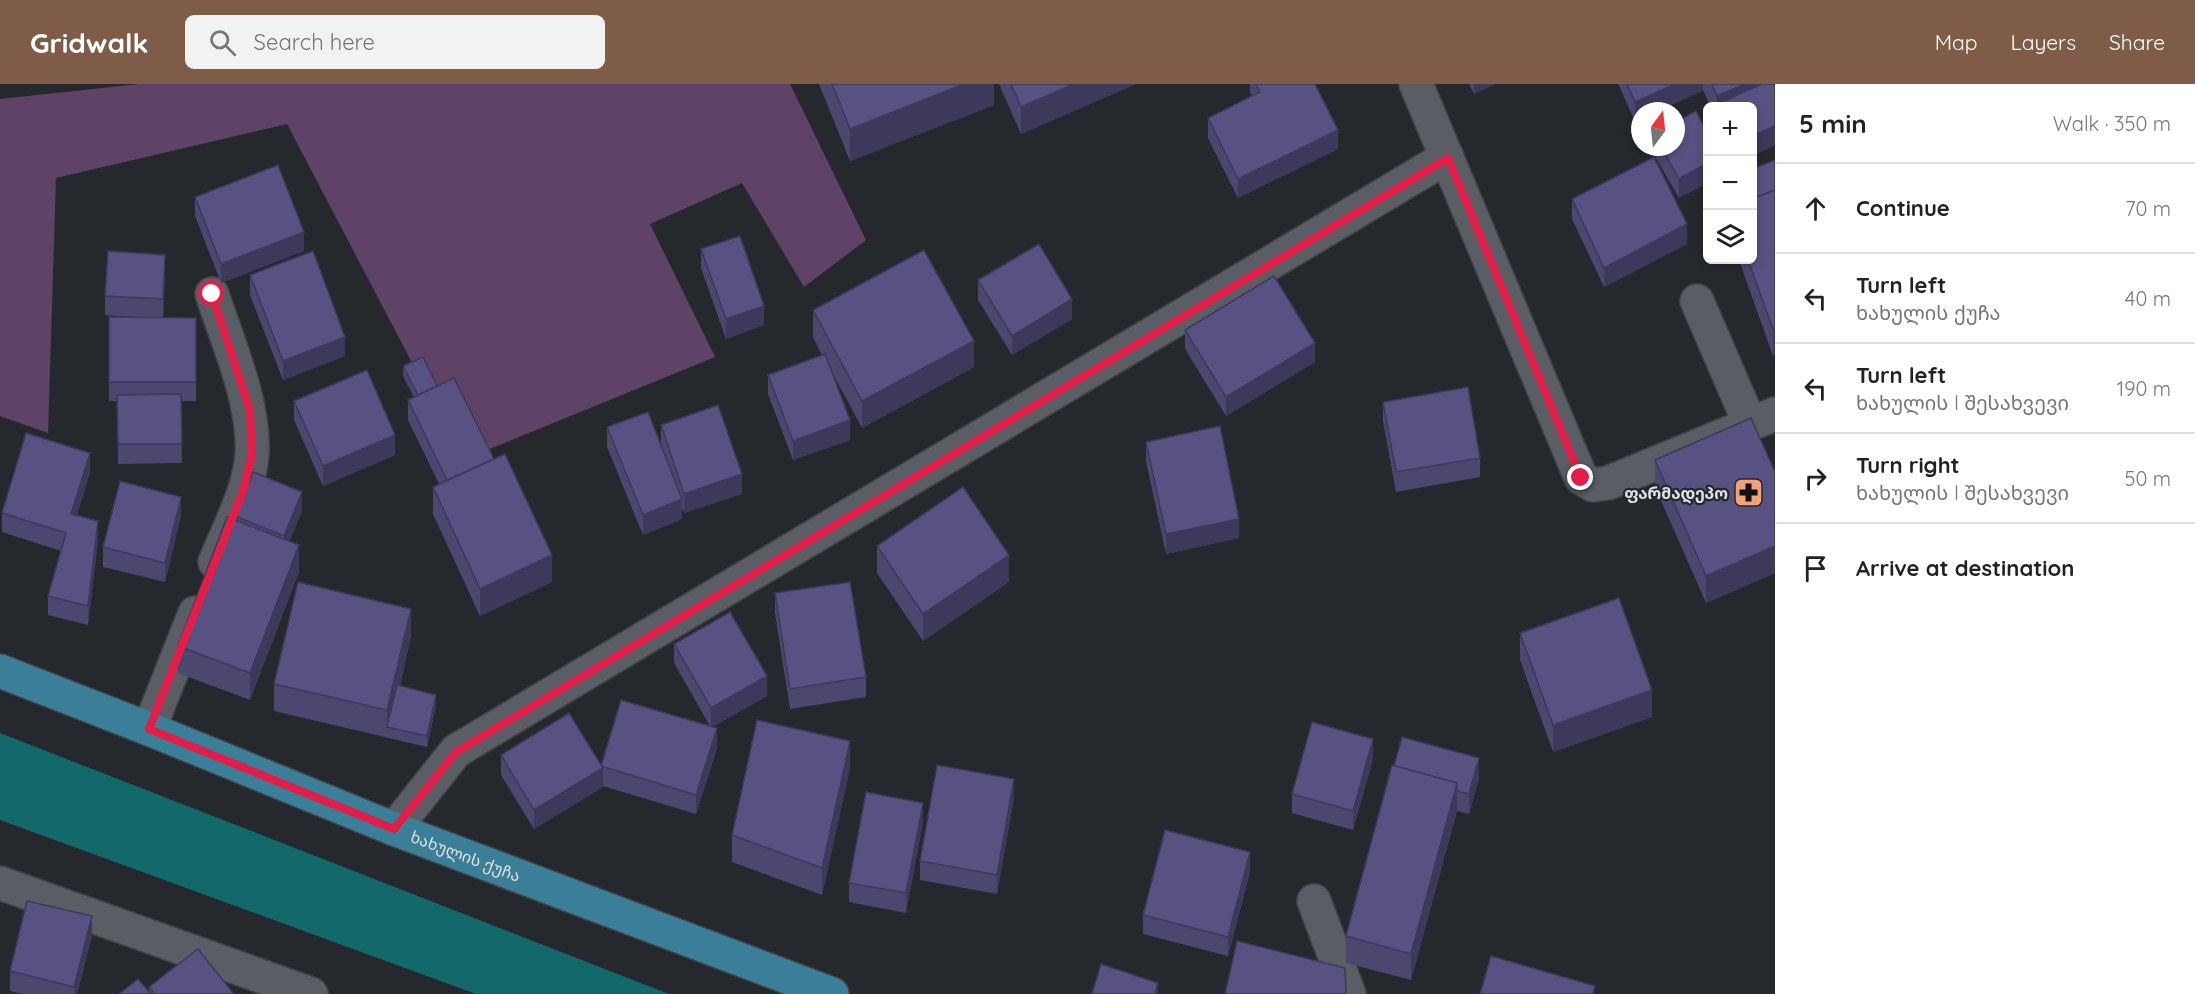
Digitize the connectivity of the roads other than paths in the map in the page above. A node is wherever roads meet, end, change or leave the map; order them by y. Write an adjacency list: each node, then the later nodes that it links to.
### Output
1 (1416, 84): 2 (street)
2 (1448, 158): 5 (street); 8 (street)
3 (212, 294): 7 (street)
4 (1697, 301): 5 (street)
5 (1762, 419)
6 (0, 671): 7 (main road, ხახულის ქუჩა)
7 (149, 729): 8 (main road, ხახულის ქუჩა)
8 (394, 829): 12 (main road, ხახულის ქუჩა)
9 (0, 883): 11 (street)
10 (1314, 901): 13 (street)
11 (310, 994)
12 (832, 994)
13 (1349, 994)

